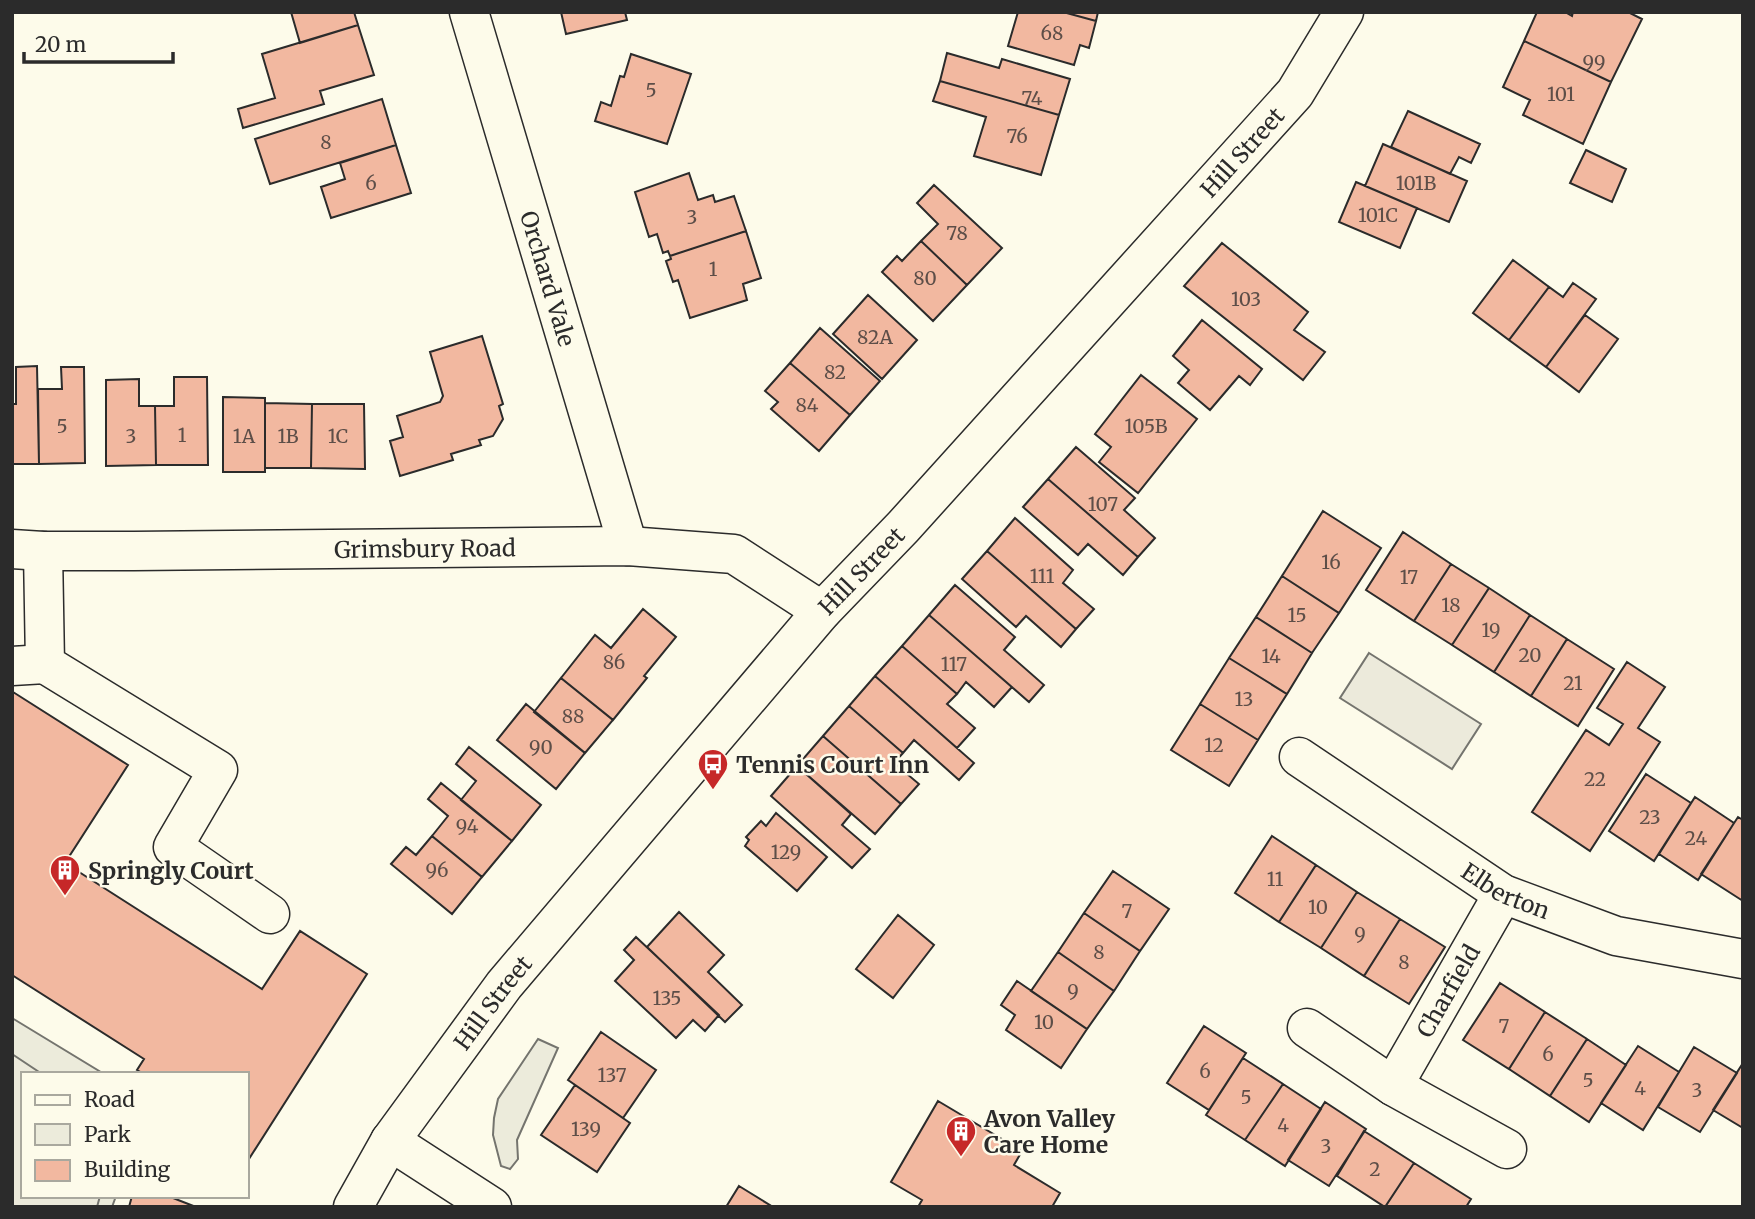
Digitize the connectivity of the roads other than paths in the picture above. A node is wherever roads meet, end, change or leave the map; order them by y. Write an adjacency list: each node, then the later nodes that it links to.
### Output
1 (469, 12): 3 (street, Orchard Vale)
2 (1344, 12): 5 (street, Hill Street)
3 (628, 546): 4 (street, Grimsbury Road); 5 (street, Grimsbury Road)
4 (28, 550): 6 (street)
5 (822, 611): 13 (street, Hill Street)
6 (29, 665): 9 (street)
7 (1299, 757): 8 (street, Elberton)
8 (1503, 894): 10 (street, Elberton); 12 (street, Charfield)
9 (271, 914)
10 (1743, 959)
11 (1307, 1028): 12 (street)
12 (1393, 1086): 14 (street)
13 (390, 1141): 15 (street, Hill Street); 16 (street)
14 (1507, 1149)
15 (353, 1207)
16 (492, 1207)

